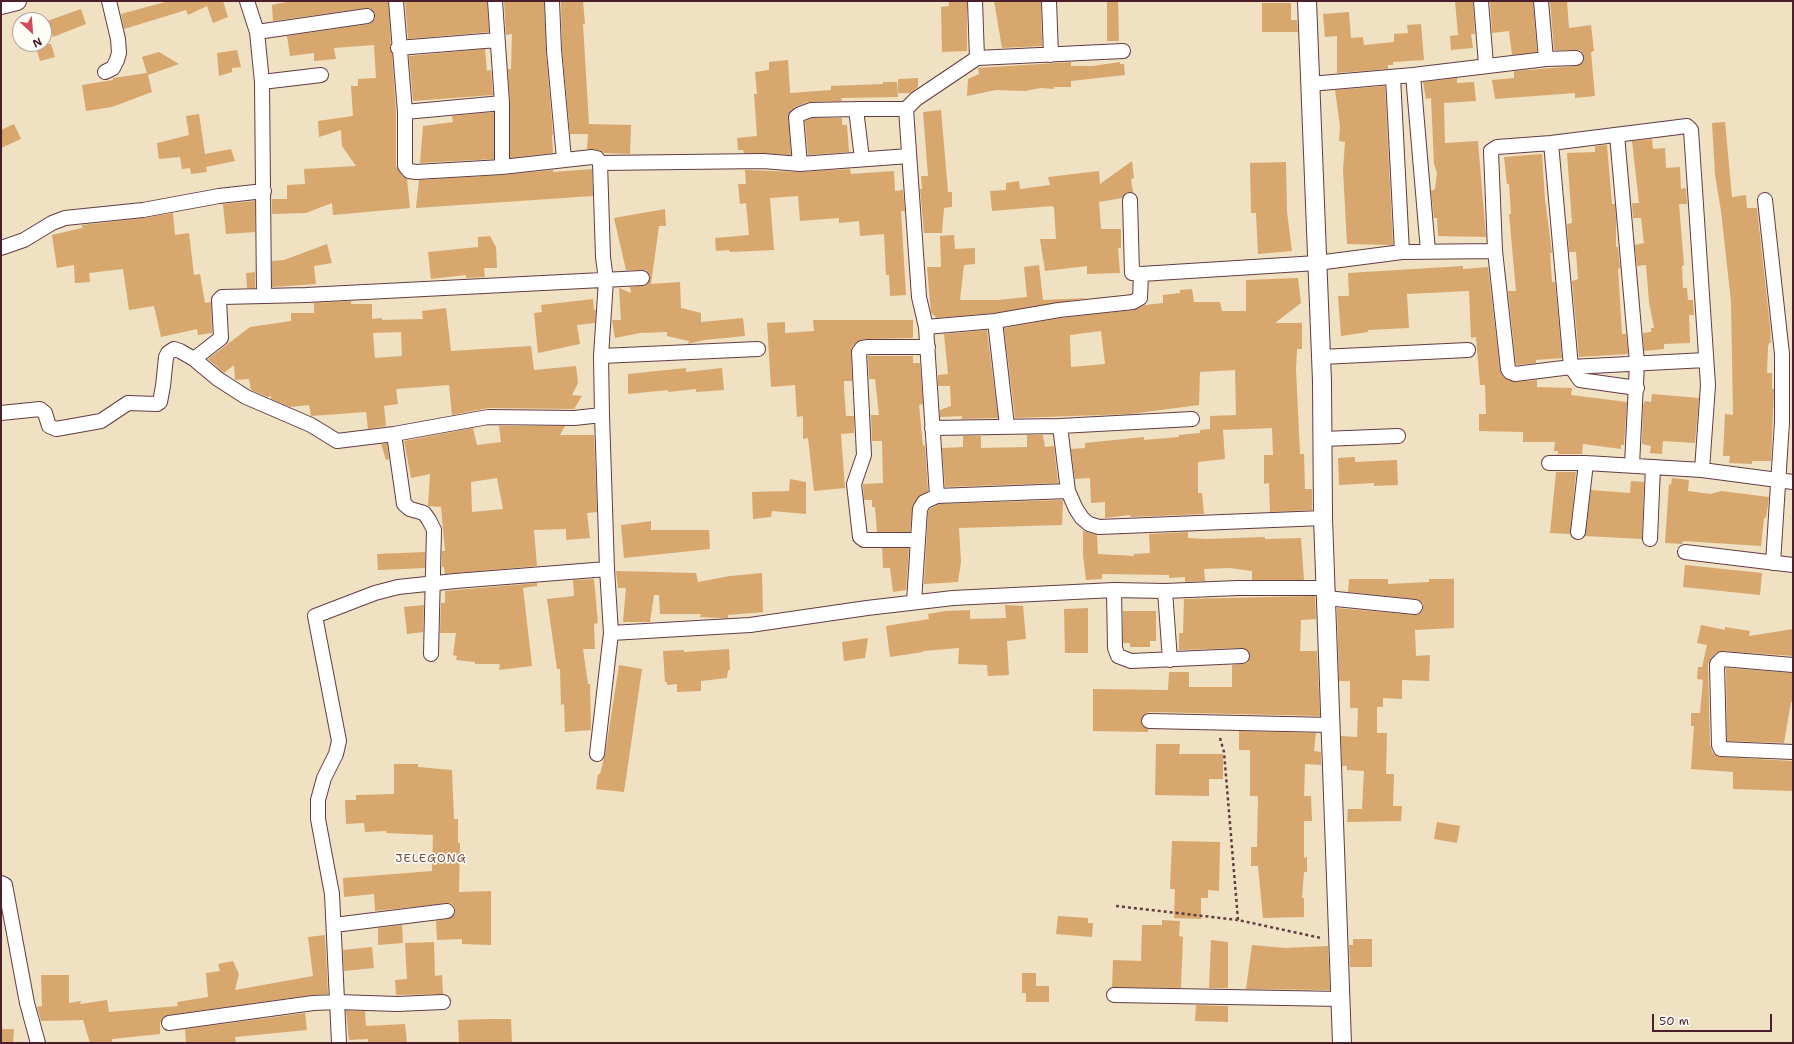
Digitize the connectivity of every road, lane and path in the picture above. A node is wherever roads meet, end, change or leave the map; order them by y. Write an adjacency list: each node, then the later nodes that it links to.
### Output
1 (17, 1): 12 (street)
2 (109, 1): 23 (street)
3 (247, 1): 14 (street)
4 (396, 1): 16 (street)
5 (495, 1): 15 (street)
6 (552, 1): 36 (street)
7 (976, 1): 19 (street)
8 (1049, 1): 18 (street)
9 (1307, 1): 28 (street)
10 (1481, 1): 22 (street)
11 (1541, 1): 21 (street)
12 (1, 5)
13 (367, 16): 14 (street)
14 (257, 32): 27 (street)
15 (498, 40): 16 (street); 29 (street)
16 (398, 48): 32 (street)
17 (1123, 51): 18 (street)
18 (1051, 55): 19 (street)
19 (977, 58): 31 (street)
20 (1576, 58): 21 (street)
21 (1546, 59): 22 (street)
22 (1486, 65): 25 (street)
23 (105, 72)
24 (321, 75): 27 (street)
25 (1413, 75): 26 (street); 45 (street)
26 (1393, 77): 28 (street); 47 (street)
27 (262, 82): 41 (street)
28 (1310, 84): 48 (street)
29 (502, 103): 32 (street); 40 (street)
30 (856, 109): 31 (street); 37 (street); 39 (street)
31 (906, 109): 35 (street)
32 (405, 112): 40 (street)
33 (1617, 135): 34 (street); 62 (street); 63 (street)
34 (1551, 143): 46 (street); 64 (street)
35 (909, 156): 37 (street); 54 (street)
36 (564, 159): 38 (street); 40 (street)
37 (862, 159): 39 (street)
38 (600, 163): 39 (street); 51 (street)
39 (800, 164)
40 (502, 167)
41 (264, 191): 44 (street); 52 (street)
42 (1130, 200): 49 (street)
43 (1765, 200): 58 (street)
44 (1, 248)
45 (1428, 251): 46 (street); 47 (street)
46 (1495, 251): 64 (street)
47 (1402, 252): 48 (street)
48 (1317, 263): 49 (street); 60 (street)
49 (1141, 274): 53 (street)
50 (642, 278): 51 (street)
51 (606, 280): 52 (street); 59 (street)
52 (264, 295): 61 (street)
53 (995, 321): 54 (street); 70 (street)
54 (926, 327): 55 (street)
55 (928, 347): 72 (street); 88 (street)
56 (758, 349): 59 (street)
57 (1468, 350): 60 (street)
58 (1788, 354): 69 (street)
59 (601, 356): 67 (street)
60 (1321, 357): 75 (street)
61 (194, 359): 66 (street); 73 (street)
62 (1706, 360): 63 (street); 80 (street)
63 (1637, 363): 64 (street); 65 (street)
64 (1571, 367): 65 (street)
65 (1638, 388): 78 (street)
66 (1, 413)
67 (602, 415): 73 (street); 92 (street)
68 (1192, 419): 71 (street)
69 (1788, 422): 81 (street)
70 (1006, 426): 71 (street); 72 (street)
71 (1060, 426): 83 (street)
72 (932, 428): 84 (street)
73 (394, 434): 93 (street)
74 (1398, 436): 75 (street)
75 (1323, 439): 85 (street)
76 (1549, 463): 77 (street)
77 (1586, 463): 78 (street); 86 (street)
78 (1632, 466): 79 (street)
79 (1653, 467): 80 (street); 87 (street)
80 (1702, 470): 81 (street)
81 (1778, 480): 82 (street); 90 (street)
82 (1793, 482)
83 (1068, 491): 84 (street); 85 (street)
84 (938, 496): 88 (street)
85 (1323, 518): 96 (street)
86 (1578, 532)
87 (1650, 539)
88 (918, 540): 97 (street)
89 (1685, 552): 90 (street)
90 (1773, 563): 91 (street)
91 (1793, 565)
92 (607, 569): 93 (street); 99 (street)
93 (433, 583): 100 (street); 113 (street)
94 (1114, 590): 95 (street); 97 (street); 102 (street)
95 (1165, 591): 96 (street); 102 (street)
96 (1326, 593): 98 (street); 106 (street)
97 (914, 602): 99 (street)
98 (1415, 607)
99 (611, 633): 108 (street)
100 (431, 654)
101 (1242, 656): 102 (street)
102 (1170, 660)
103 (1793, 665): 107 (street)
104 (1149, 721): 105 (street)
105 (1217, 722): 106 (street); 112 (path)
106 (1331, 725): 114 (street)
107 (1793, 752)
108 (597, 754)
109 (1, 883): 120 (street)
110 (1116, 906): 112 (path)
111 (446, 911): 113 (street)
112 (1238, 920): 114 (path)
113 (334, 925): 117 (street)
114 (1339, 942): 116 (street)
115 (1114, 995): 116 (street)
116 (1341, 999): 122 (street)
117 (338, 1002): 118 (street); 119 (street); 121 (street)
118 (443, 1002)
119 (169, 1023)
120 (38, 1043)
121 (339, 1043)
122 (1342, 1043)

